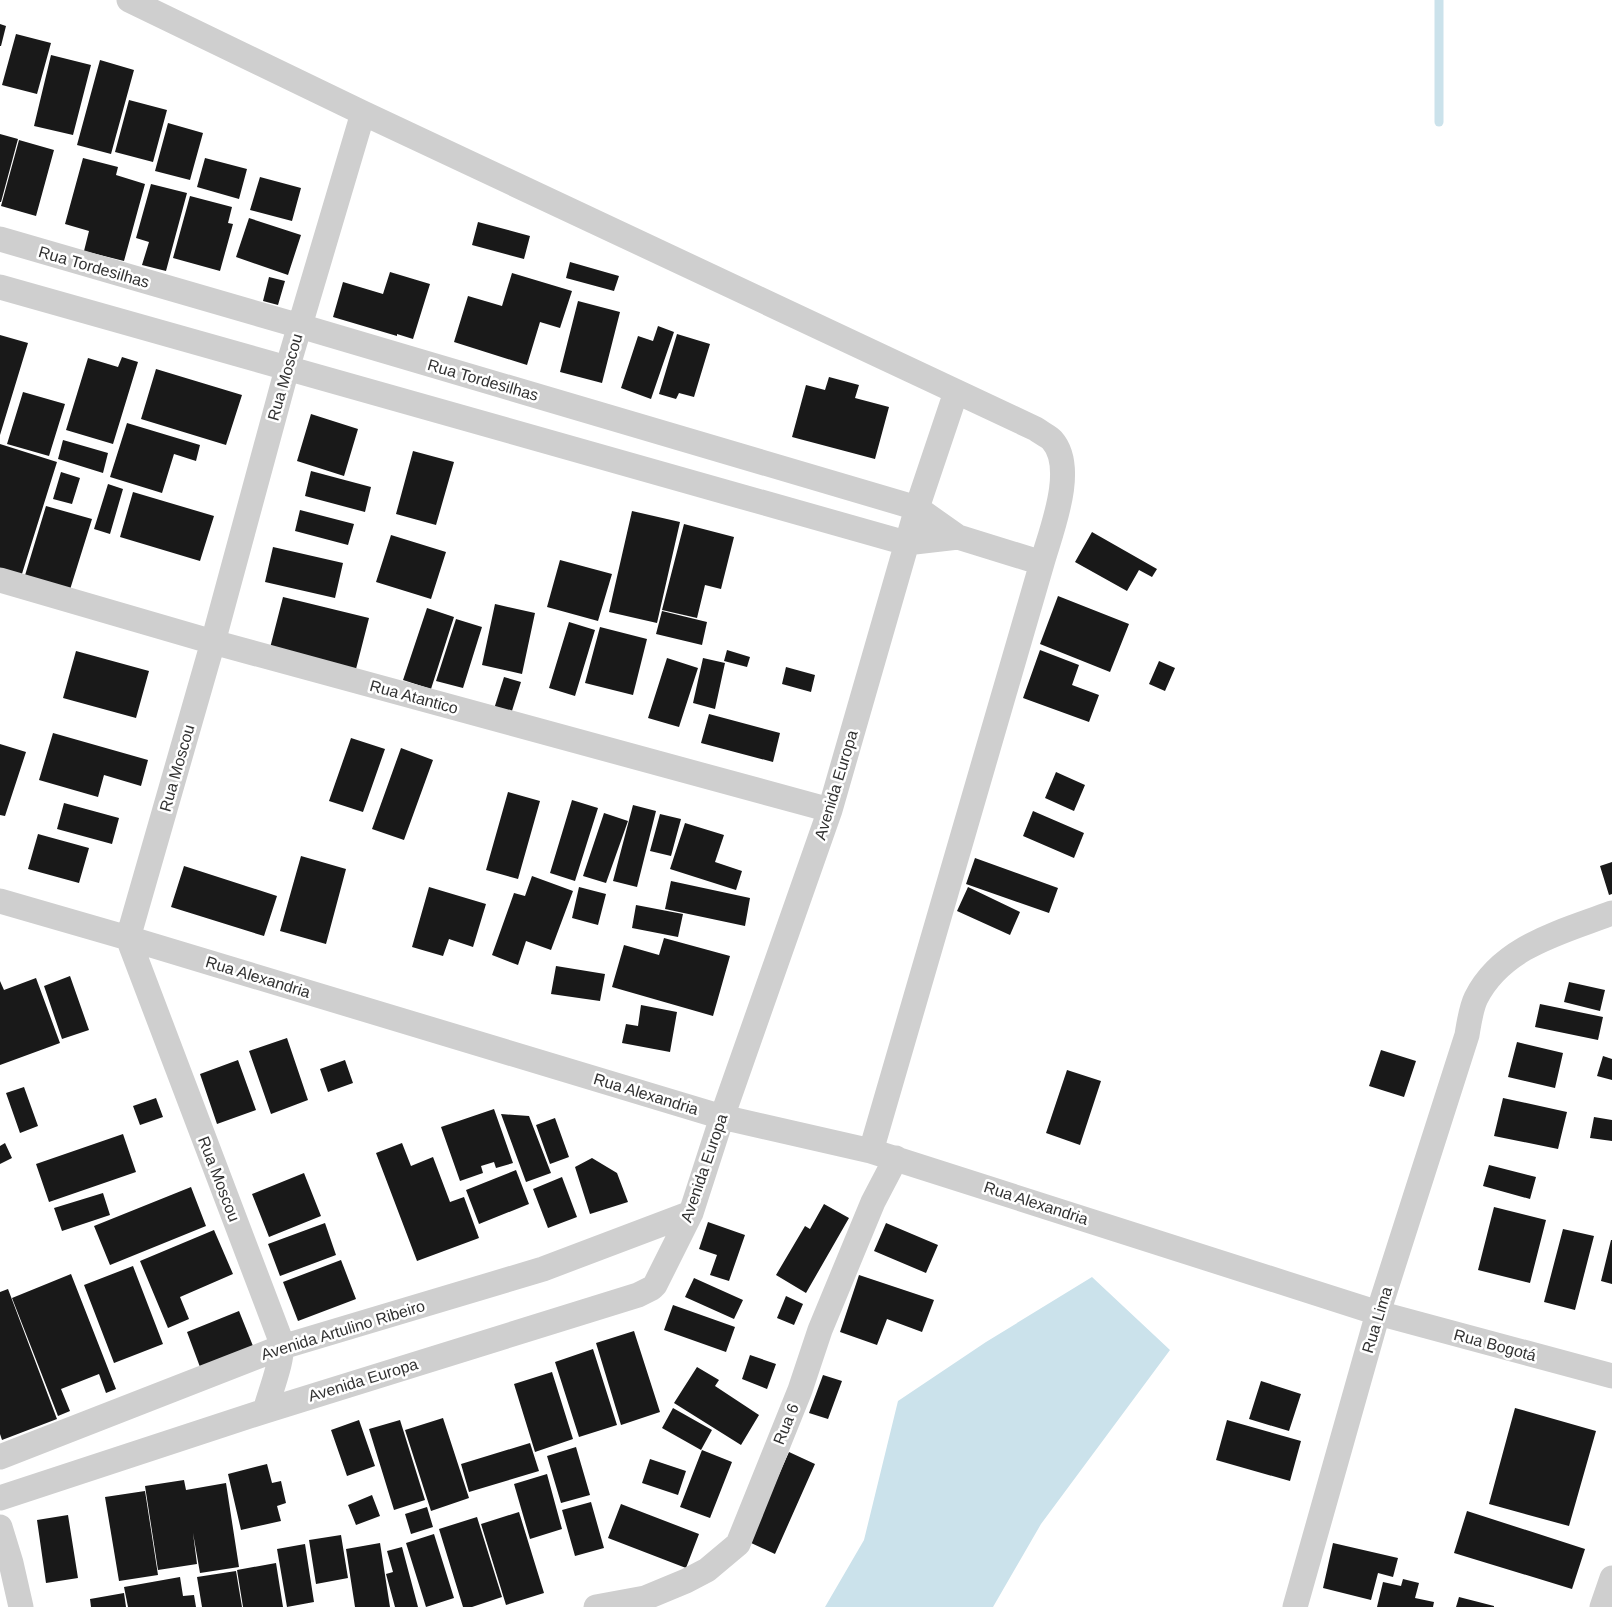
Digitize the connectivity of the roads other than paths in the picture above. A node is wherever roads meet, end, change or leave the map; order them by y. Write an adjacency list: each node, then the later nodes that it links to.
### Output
1 (129, 0): 2 (street)
2 (363, 113): 5 (street, Rua Moscou); 7 (street)
3 (0, 240): 5 (street, Rua Tordesilhas)
4 (0, 287): 6 (street, Rua Tordesilhas)
5 (300, 326): 6 (street, Rua Moscou); 8 (street, Rua Tordesilhas)
6 (287, 369): 10 (street, Rua Tordesilhas); 13 (street, Rua Moscou)
7 (956, 392): 8 (street, Avenida Europa); 11 (street)
8 (917, 508): 9 (street, Rua Tordesilhas); 10 (street, Avenida Europa)
9 (958, 537): 10 (street, Rua Tordesilhas); 11 (street, Rua Tordesilhas)
10 (906, 544): 14 (street, Avenida Europa)
11 (1042, 563): 19 (street)
12 (0, 580): 13 (street, Rua Atantico)
13 (214, 642): 14 (street, Rua Atantico); 17 (street, Rua Moscou)
14 (830, 810): 18 (street, Avenida Europa)
15 (0, 901): 17 (street, Rua Alexandria)
16 (1612, 913): 22 (street, Rua Lima)
17 (128, 938): 18 (street, Rua Alexandria); 23 (street, Rua Moscou)
18 (722, 1117): 19 (street, Rua Alexandria); 21 (street, Avenida Europa)
19 (871, 1151): 20 (street, Rua Alexandria)
20 (896, 1158): 22 (street, Rua Alexandria); 31 (street, Rua 6)
21 (690, 1213): 23 (street, Avenida Artulino Ribeiro); 25 (street, Avenida Europa)
22 (1378, 1313): 24 (street, Rua Bogotá); 32 (street, Rua Lima)
23 (282, 1347): 25 (street); 26 (street, Avenida Artulino Ribeiro)
24 (1612, 1376)
25 (265, 1411): 27 (street, Avenida Europa)
26 (0, 1457)
27 (0, 1498)
28 (0, 1527): 30 (street)
29 (1612, 1578): 33 (street)
30 (21, 1607)
31 (596, 1607)
32 (1295, 1607)
33 (1602, 1607)

